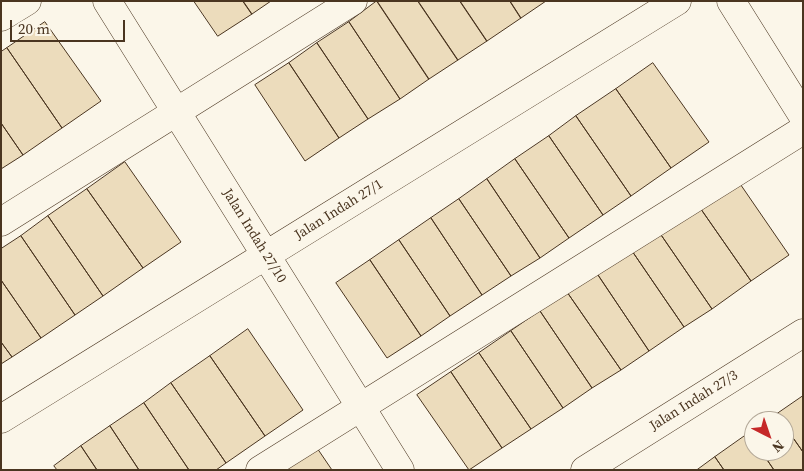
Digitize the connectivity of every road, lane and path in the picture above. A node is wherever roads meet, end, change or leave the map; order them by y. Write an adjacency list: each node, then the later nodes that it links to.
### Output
1 (27, 1): 6 (street)
2 (107, 1): 7 (street, Jalan Indah 27/10)
3 (353, 1): 7 (street)
4 (677, 1): 11 (street, Jalan Indah 27/1)
5 (731, 1): 8 (street)
6 (1, 17)
7 (176, 112): 10 (street); 11 (street, Jalan Indah 27/10)
8 (803, 116)
9 (803, 130): 13 (street)
10 (1, 222)
11 (266, 255): 13 (street, Jalan Indah 27/10); 14 (street, Jalan Indah 27/1)
12 (803, 333): 17 (street, Jalan Indah 27/3)
13 (361, 407): 15 (street); 16 (street, Jalan Indah 27/10)
14 (1, 418)
15 (260, 470)
16 (400, 470)
17 (585, 470)

